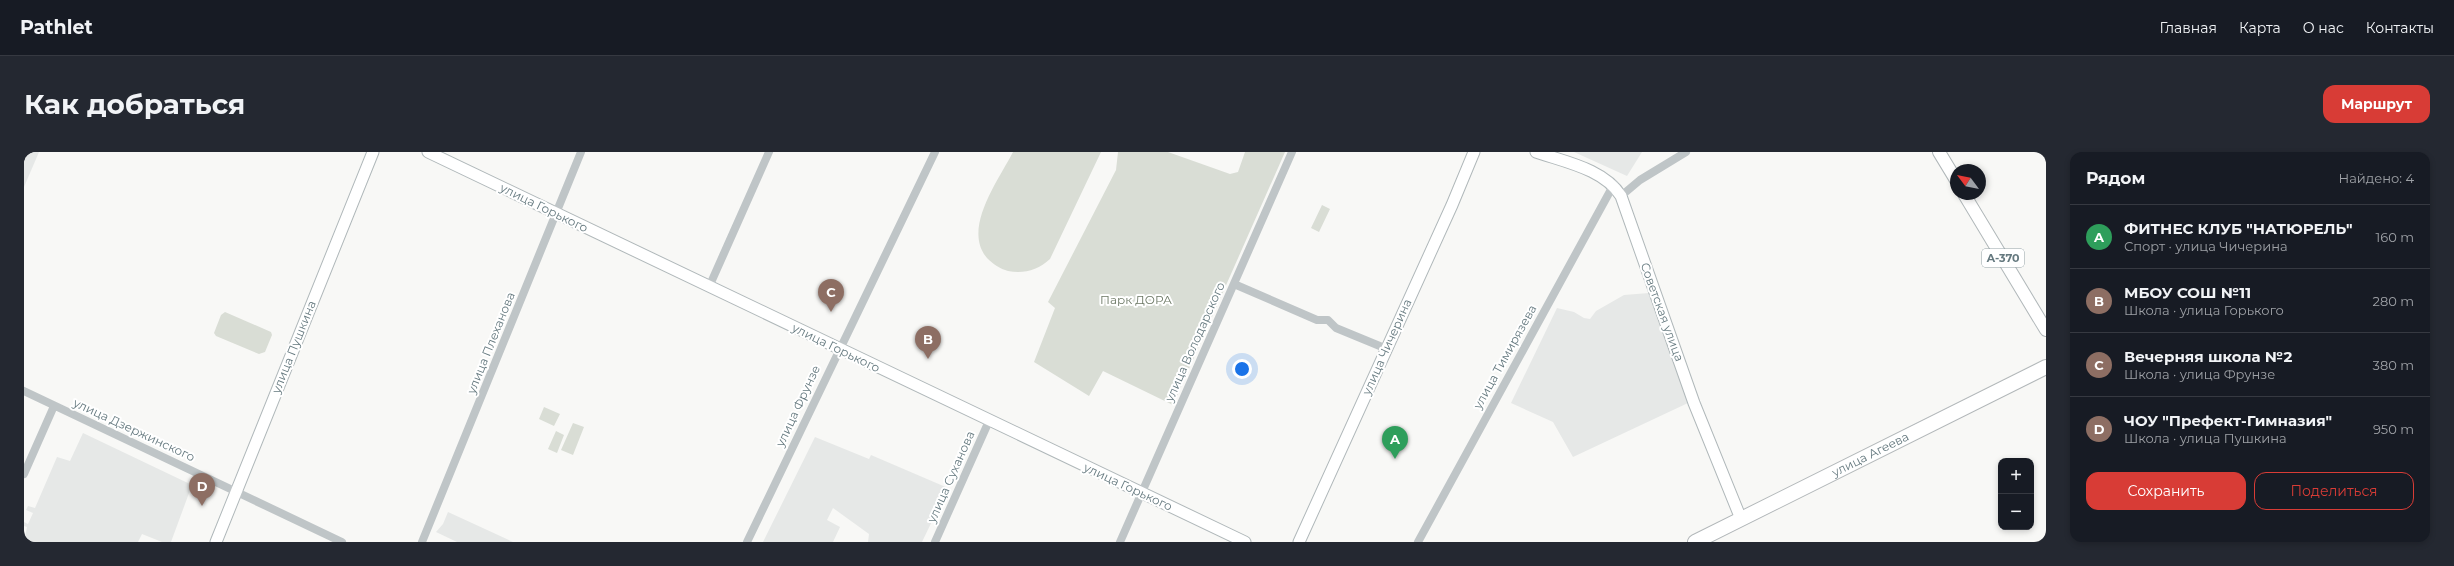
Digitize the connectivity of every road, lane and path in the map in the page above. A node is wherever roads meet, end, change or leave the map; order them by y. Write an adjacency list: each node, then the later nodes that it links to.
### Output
1 (373, 152): 26 (main road, улица Пушкина)
2 (428, 152): 15 (main road, улица Горького)
3 (581, 152): 15 (street, улица Плеханова)
4 (769, 152): 17 (street)
5 (935, 152): 20 (street, улица Фрунзе)
6 (1292, 152): 16 (street, улица Володарского)
7 (1474, 152): 19 (main road, улица Чичерина)
8 (1536, 152): 12 (main road)
9 (1686, 152): 13 (street)
10 (1939, 152): 11 (main road)
11 (1950, 170)
12 (1614, 184): 13 (main road, Советская улица); 37 (street, улица Тимирязева)
13 (1621, 196): 28 (main road, Советская улица)
14 (1968, 200): 18 (main road, А-370)
15 (557, 215): 17 (main road, улица Горького); 31 (street, улица Плеханова)
16 (1234, 284): 19 (street); 27 (street, улица Володарского)
17 (709, 287): 20 (main road, улица Горького)
18 (2046, 330)
19 (1386, 349): 36 (main road, улица Чичерина)
20 (839, 350): 24 (main road, улица Горького); 32 (street, улица Фрунзе)
21 (2046, 367): 28 (highway, улица Агеева)
22 (24, 391): 23 (street, улица Дзержинского)
23 (54, 406): 25 (street); 26 (street, улица Дзержинского)
24 (990, 421): 27 (main road, улица Горького); 33 (street, улица Суханова)
25 (24, 474)
26 (236, 492): 29 (main road, улица Пушкина); 30 (street, улица Дзержинского)
27 (1141, 494): 34 (street, улица Володарского); 35 (main road, улица Горького)
28 (1741, 519): 38 (highway, улица Агеева)
29 (216, 542)
30 (342, 542)
31 (422, 542)
32 (747, 542)
33 (935, 542)
34 (1120, 542)
35 (1245, 542)
36 (1299, 542)
37 (1418, 542)
38 (1695, 542)

